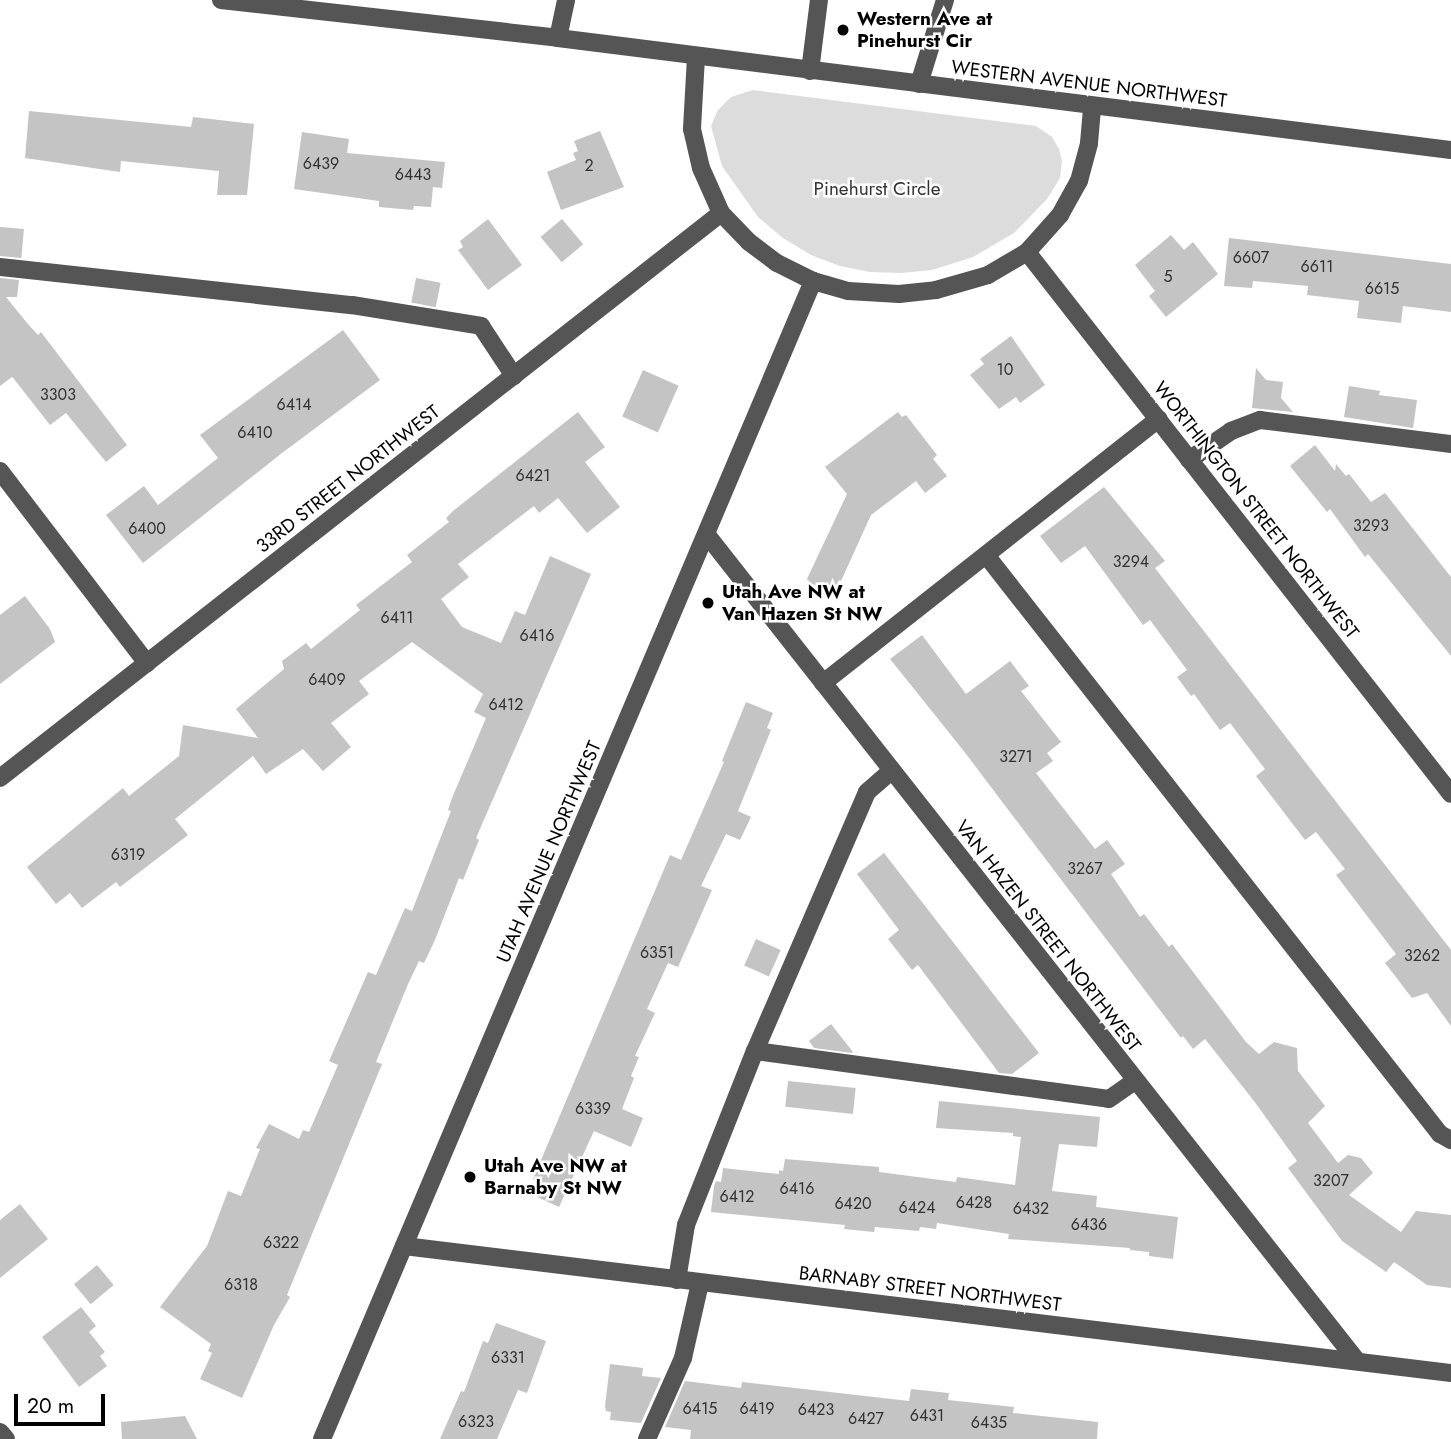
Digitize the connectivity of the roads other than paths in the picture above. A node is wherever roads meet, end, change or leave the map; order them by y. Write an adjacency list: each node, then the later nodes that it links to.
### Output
1 (221, 0): 5 (street, WESTERN AVENUE NORTHWEST)
2 (566, 0): 5 (street)
3 (819, 0): 7 (street)
4 (945, 0): 8 (street)
5 (558, 38): 6 (street, WESTERN AVENUE NORTHWEST)
6 (696, 57): 7 (street, WESTERN AVENUE NORTHWEST); 11 (street)
7 (810, 71): 8 (street, WESTERN AVENUE NORTHWEST)
8 (919, 84): 9 (street, WESTERN AVENUE NORTHWEST)
9 (1092, 106): 10 (street, WESTERN AVENUE NORTHWEST); 12 (street)
10 (1451, 150)
11 (721, 213): 14 (street); 15 (street, 33RD STREET NORTHWEST)
12 (1027, 252): 14 (street); 16 (street, WORTHINGTON STREET NORTHWEST)
13 (0, 267): 15 (street)
14 (813, 281): 20 (street, UTAH AVENUE NORTHWEST)
15 (514, 376): 22 (street, 33RD STREET NORTHWEST)
16 (1158, 419): 18 (street, WORTHINGTON STREET NORTHWEST); 21 (street)
17 (1451, 444): 18 (street)
18 (1189, 460): 26 (street, WORTHINGTON STREET NORTHWEST)
19 (0, 471): 22 (street)
20 (707, 535): 23 (street, VAN HAZEN STREET NORTHWEST); 30 (street, UTAH AVENUE NORTHWEST)
21 (986, 555): 23 (street); 29 (street)
22 (147, 663): 25 (street, 33RD STREET NORTHWEST)
23 (823, 683): 24 (street, VAN HAZEN STREET NORTHWEST)
24 (892, 770): 27 (street); 28 (street, VAN HAZEN STREET NORTHWEST)
25 (0, 778)
26 (1451, 794)
27 (755, 1051): 28 (street); 31 (street)
28 (1135, 1081): 33 (street, VAN HAZEN STREET NORTHWEST)
29 (1451, 1140)
30 (404, 1246): 31 (street, BARNABY STREET NORTHWEST); 37 (street, UTAH AVENUE NORTHWEST)
31 (677, 1280): 32 (street, BARNABY STREET NORTHWEST)
32 (699, 1283): 33 (street, BARNABY STREET NORTHWEST); 38 (street)
33 (1357, 1361): 34 (street, BARNABY STREET NORTHWEST)
34 (1451, 1373)
35 (0, 1432): 36 (street)
36 (6, 1439)
37 (322, 1439)
38 (647, 1439)

